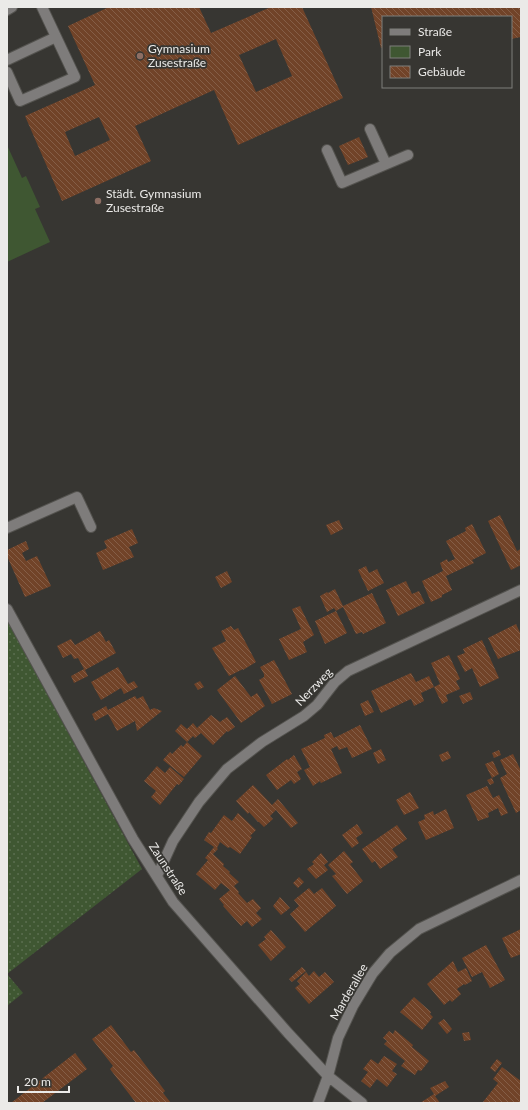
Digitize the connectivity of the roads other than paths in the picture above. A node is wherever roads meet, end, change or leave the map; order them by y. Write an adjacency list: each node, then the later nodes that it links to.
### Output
1 (12, 7): 3 (street)
2 (42, 7): 4 (street)
3 (7, 10)
4 (56, 37): 5 (street); 6 (street)
5 (7, 60)
6 (7, 72)
7 (370, 129): 10 (street)
8 (327, 150): 10 (street)
9 (408, 155): 10 (street)
10 (386, 164)
11 (91, 527): 12 (street)
12 (7, 528)
13 (521, 590): 15 (street, Nerzweg)
14 (7, 608): 15 (street, Zaunstraße)
15 (157, 876): 17 (street, Zaunstraße)
16 (521, 880): 17 (street, Marderallee)
17 (328, 1076): 18 (street, Marderallee); 19 (street, Zaunstraße)
18 (318, 1103)
19 (362, 1103)

